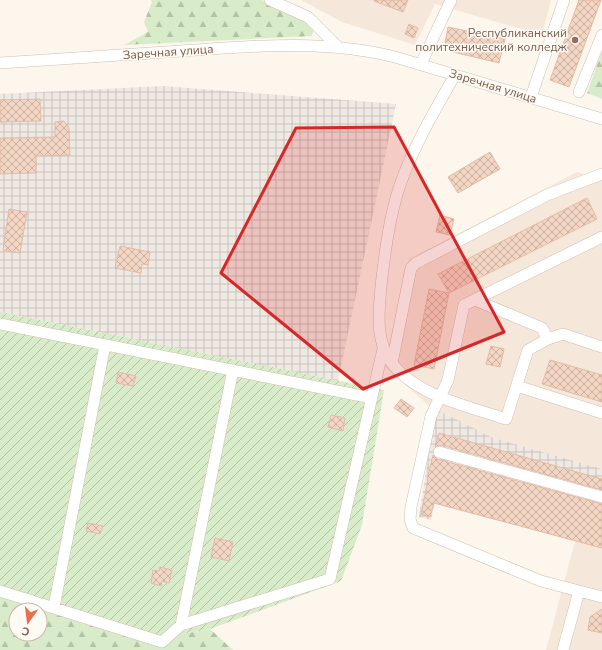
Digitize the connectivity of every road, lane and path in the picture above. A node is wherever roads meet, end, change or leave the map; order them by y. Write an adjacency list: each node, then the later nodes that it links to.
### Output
1 (270, 0): 5 (street)
2 (451, 0): 7 (street)
3 (564, 0): 10 (street)
4 (602, 35): 9 (street)
5 (337, 46): 6 (street, Заречная улица); 7 (street, Заречная улица)
6 (0, 63)
7 (421, 64): 8 (street, Заречная улица)
8 (455, 75): 10 (street, Заречная улица); 19 (street)
9 (579, 92)
10 (531, 97): 11 (street, Заречная улица)
11 (602, 118)
12 (602, 174): 20 (street)
13 (602, 237): 14 (street)
14 (475, 300): 16 (street); 23 (street)
15 (0, 324): 17 (street)
16 (548, 339): 18 (street); 22 (street)
17 (105, 345): 21 (street); 31 (street)
18 (602, 347)
19 (383, 349): 20 (street); 24 (street)
20 (392, 363): 23 (street)
21 (233, 370): 24 (street); 32 (street)
22 (517, 386): 23 (street); 25 (street)
23 (441, 396): 29 (street)
24 (372, 398): 32 (street)
25 (602, 413)
26 (439, 452): 27 (street)
27 (602, 497)
28 (0, 591): 31 (street)
29 (579, 591): 30 (street); 33 (street)
30 (602, 597)
31 (54, 608): 32 (street)
32 (182, 625)
33 (563, 650)

